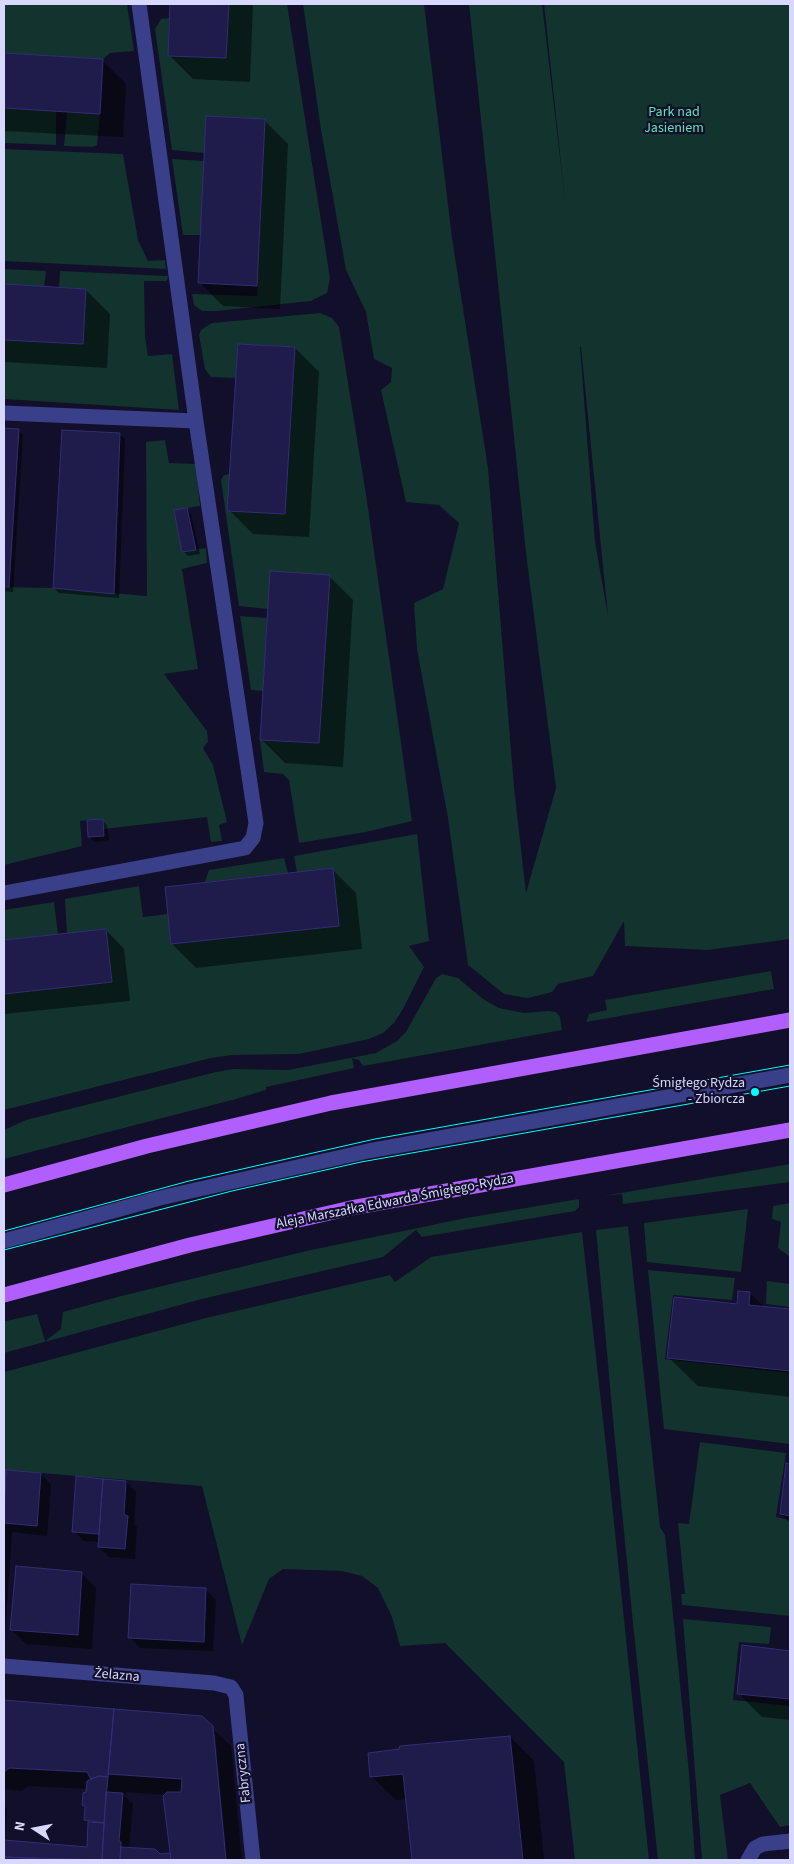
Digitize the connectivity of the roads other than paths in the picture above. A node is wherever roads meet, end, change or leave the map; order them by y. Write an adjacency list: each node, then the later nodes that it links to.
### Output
1 (139, 4): 3 (street)
2 (4, 413): 3 (street)
3 (196, 421): 4 (street)
4 (4, 893)
5 (790, 1020): 8 (main road)
6 (790, 1075): 9 (street)
7 (790, 1130): 10 (main road, Aleja Marszałka Edwarda Śmigłego-Rydza)
8 (4, 1185)
9 (4, 1241)
10 (4, 1296)
11 (4, 1666): 12 (street, Żelazna)
12 (231, 1687): 14 (street, Fabryczna)
13 (786, 1841): 15 (street)
14 (253, 1860)
15 (748, 1860)

